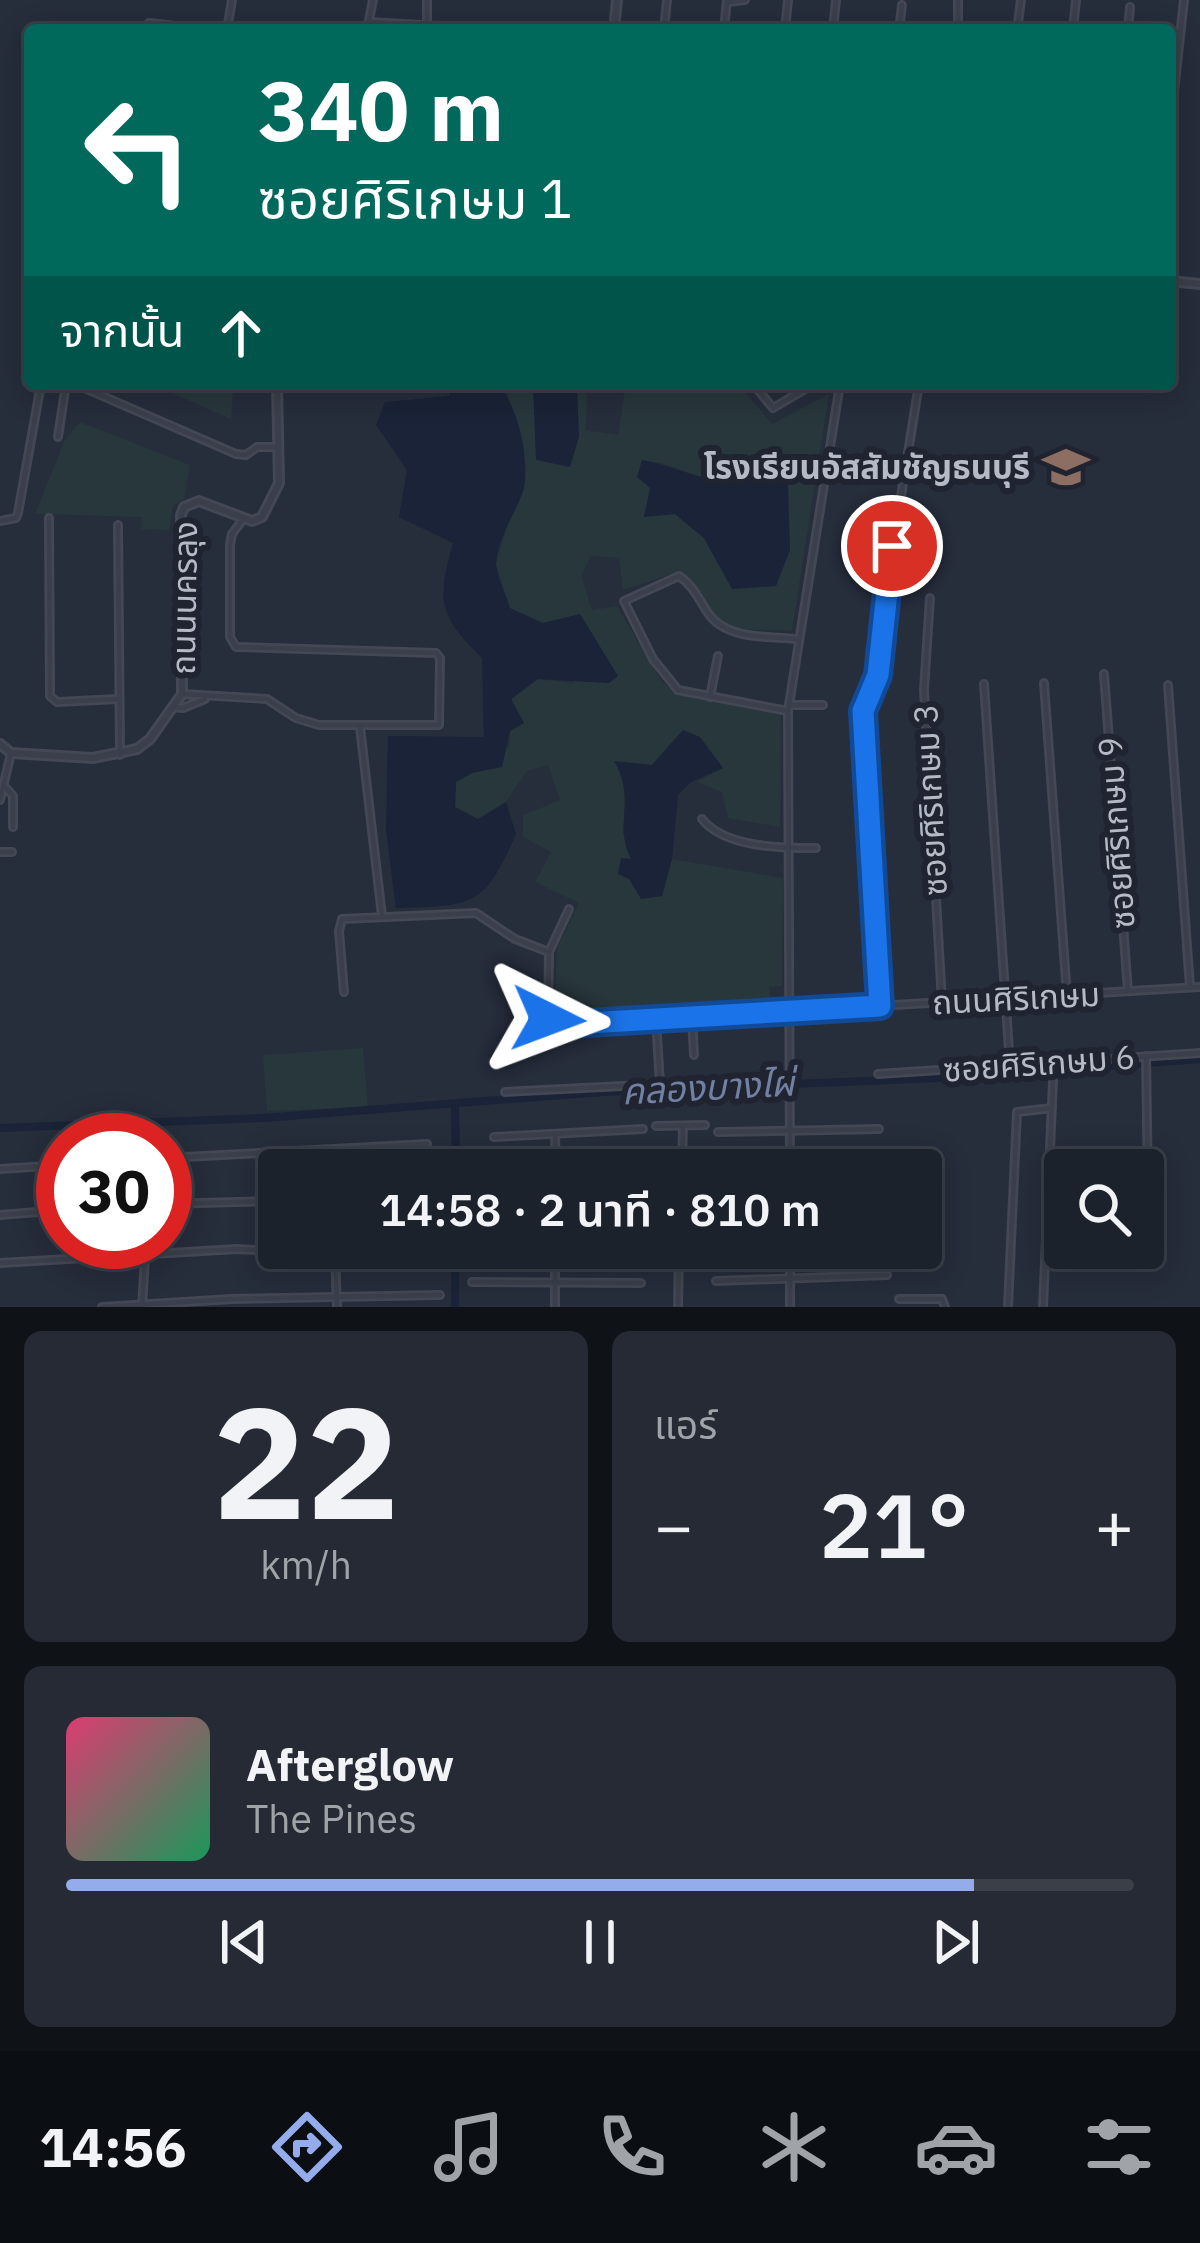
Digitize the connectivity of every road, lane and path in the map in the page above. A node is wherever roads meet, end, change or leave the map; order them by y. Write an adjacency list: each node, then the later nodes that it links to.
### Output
1 (373, 0): 8 (street)
2 (427, 0): 10 (street)
3 (745, 0): 5 (street)
4 (1184, 0): 15 (street)
5 (727, 1)
6 (902, 5): 13 (street)
7 (1130, 7): 14 (street)
8 (370, 22): 10 (street)
9 (148, 23): 11 (street)
10 (427, 23): 12 (street)
11 (157, 24)
12 (438, 24)
13 (900, 24)
14 (1129, 24)
15 (1176, 73)
16 (40, 390): 28 (street)
17 (65, 390): 24 (street)
18 (89, 390): 25 (street)
19 (277, 390): 25 (street, ถนนนครลุง)
20 (758, 390): 21 (street)
21 (804, 390)
22 (839, 390): 31 (street)
23 (918, 390): 66 (street)
24 (58, 436)
25 (278, 447): 27 (street, ถนนนครลุง)
26 (49, 518): 39 (street)
27 (244, 518): 37 (street, ถนนนครลุง); 44 (street)
28 (0, 521)
29 (118, 525): 39 (street)
30 (930, 598): 65 (street, ซอยศิริเกษม 3)
31 (796, 639): 40 (street); 43 (street)
32 (718, 656): 40 (street)
33 (1104, 674): 61 (street, ซอยศิริเกษม 9)
34 (1044, 683): 63 (street)
35 (984, 684): 64 (street)
36 (1168, 685): 59 (street)
37 (182, 694): 38 (street); 42 (street, ถนนนครลุง)
38 (211, 697): 42 (street); 44 (street)
39 (118, 699): 47 (street)
40 (710, 699): 43 (street)
41 (823, 704): 43 (street)
42 (172, 707): 47 (street, ถนนนครลุง)
43 (788, 708): 52 (street)
44 (360, 727): 57 (street)
45 (0, 744): 46 (street)
46 (11, 753): 47 (street); 48 (street)
47 (120, 755)
48 (3, 787): 49 (street); 51 (street)
49 (0, 800)
50 (702, 819): 52 (street)
51 (13, 827)
52 (788, 848): 53 (street); 67 (street)
53 (816, 848)
54 (0, 852): 55 (street)
55 (12, 852)
56 (568, 909): 58 (street)
57 (382, 916): 58 (street); 62 (street)
58 (548, 952): 70 (street)
59 (1190, 987): 60 (street, ถนนศิริเกษม); 61 (street, ถนนศิริเกษม)
60 (1200, 987)
61 (1128, 991): 63 (street, ถนนศิริเกษม)
62 (344, 992)
63 (1067, 995): 64 (street, ถนนศิริเกษม)
64 (1005, 998): 65 (street, ถนนศิริเกษม); 75 (street)
65 (942, 1002): 66 (street, ถนนศิริเกษม)
66 (880, 1006): 67 (street, ถนนศิริเกษม)
67 (790, 1010): 68 (street, ถนนศิริเกษม); 86 (street)
68 (692, 1017): 69 (street, ถนนศิริเกษม); 73 (street)
69 (656, 1019): 70 (street, ถนนศิริเกษม); 79 (street)
70 (550, 1024): 71 (street)
71 (524, 1047)
72 (1200, 1053): 74 (street, ซอยศิริเกษม 6)
73 (694, 1055)
74 (1146, 1058): 75 (street, ซอยศิริเกษม 6); 96 (street)
75 (1010, 1065): 76 (street, ซอยศิริเกษม 6)
76 (878, 1074)
77 (762, 1079): 79 (street)
78 (1053, 1081): 81 (street)
79 (660, 1084): 80 (street)
80 (506, 1092)
81 (1052, 1108): 129 (street); 130 (street)
82 (705, 1125): 84 (street)
83 (656, 1126): 84 (street)
84 (683, 1126): 94 (street)
85 (643, 1129): 89 (street)
86 (789, 1129): 87 (street); 88 (street); 95 (street)
87 (878, 1129)
88 (718, 1132)
89 (555, 1135): 90 (street); 93 (street)
90 (494, 1137)
91 (427, 1144): 92 (street)
92 (333, 1149)
93 (555, 1149)
94 (682, 1149)
95 (789, 1149)
96 (1147, 1149)
97 (258, 1153): 98 (street)
98 (192, 1157)
99 (36, 1167): 100 (street)
100 (0, 1169)
101 (258, 1202): 102 (street)
102 (192, 1203)
103 (36, 1212): 104 (street)
104 (0, 1215)
105 (258, 1249): 106 (street)
106 (192, 1252)
107 (36, 1261): 108 (street)
108 (0, 1263)
109 (145, 1269): 123 (street)
110 (335, 1269): 122 (street)
111 (555, 1269): 117 (street)
112 (678, 1269): 126 (street)
113 (789, 1269): 115 (street)
114 (887, 1275): 115 (street)
115 (789, 1279): 119 (street); 127 (street)
116 (472, 1282): 117 (street)
117 (555, 1282): 118 (street); 125 (street)
118 (641, 1282)
119 (716, 1282)
120 (440, 1294): 122 (street)
121 (899, 1298): 128 (street)
122 (336, 1303): 123 (street)
123 (142, 1306): 124 (street)
124 (102, 1307)
125 (555, 1307)
126 (678, 1307)
127 (790, 1307)
128 (945, 1307)
129 (1008, 1307)
130 (1043, 1307)

